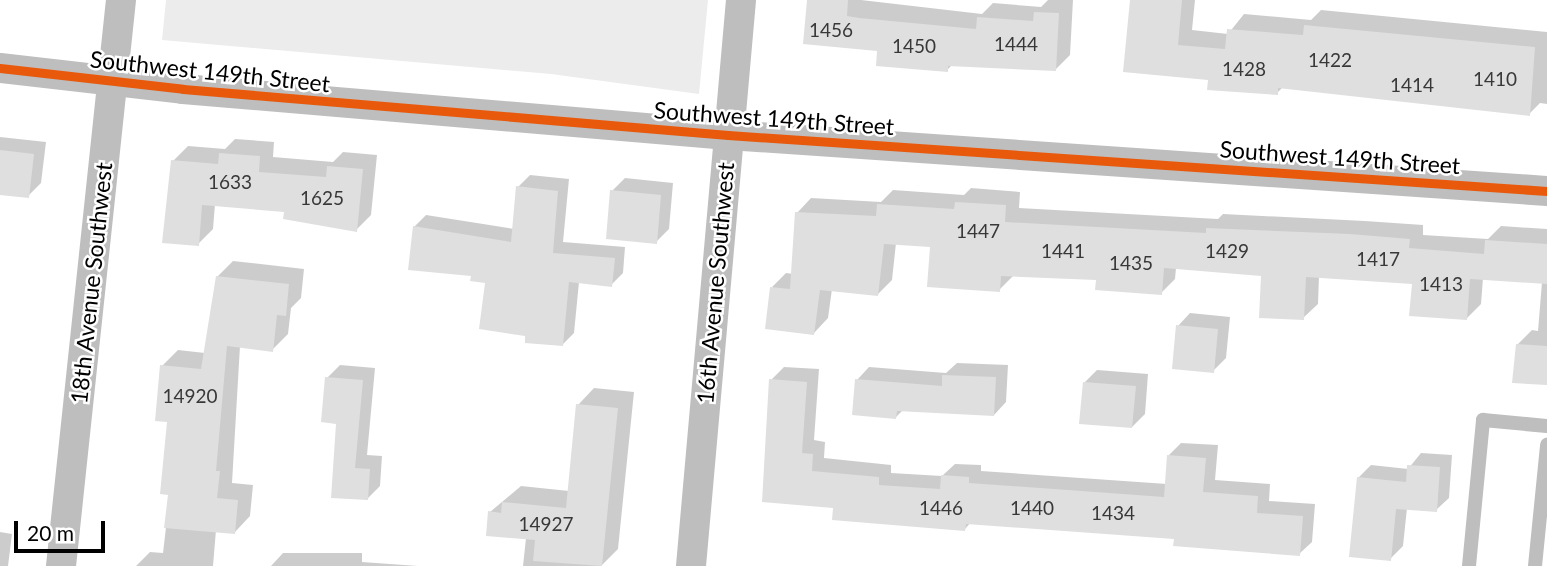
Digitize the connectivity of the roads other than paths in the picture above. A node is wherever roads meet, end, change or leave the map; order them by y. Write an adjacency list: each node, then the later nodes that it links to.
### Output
1 (121, 0): 4 (street, 18th Avenue Southwest)
2 (741, 0): 5 (street, 16th Avenue Southwest)
3 (0, 68): 4 (street, Southwest 149th Street)
4 (113, 80): 5 (street, Southwest 149th Street); 9 (street, 18th Avenue Southwest)
5 (728, 135): 6 (street, Southwest 149th Street); 10 (street, 16th Avenue Southwest)
6 (1547, 191)
7 (1547, 426): 11 (lane)
8 (1547, 445): 12 (lane)
9 (61, 566)
10 (691, 566)
11 (1469, 566)
12 (1535, 566)

